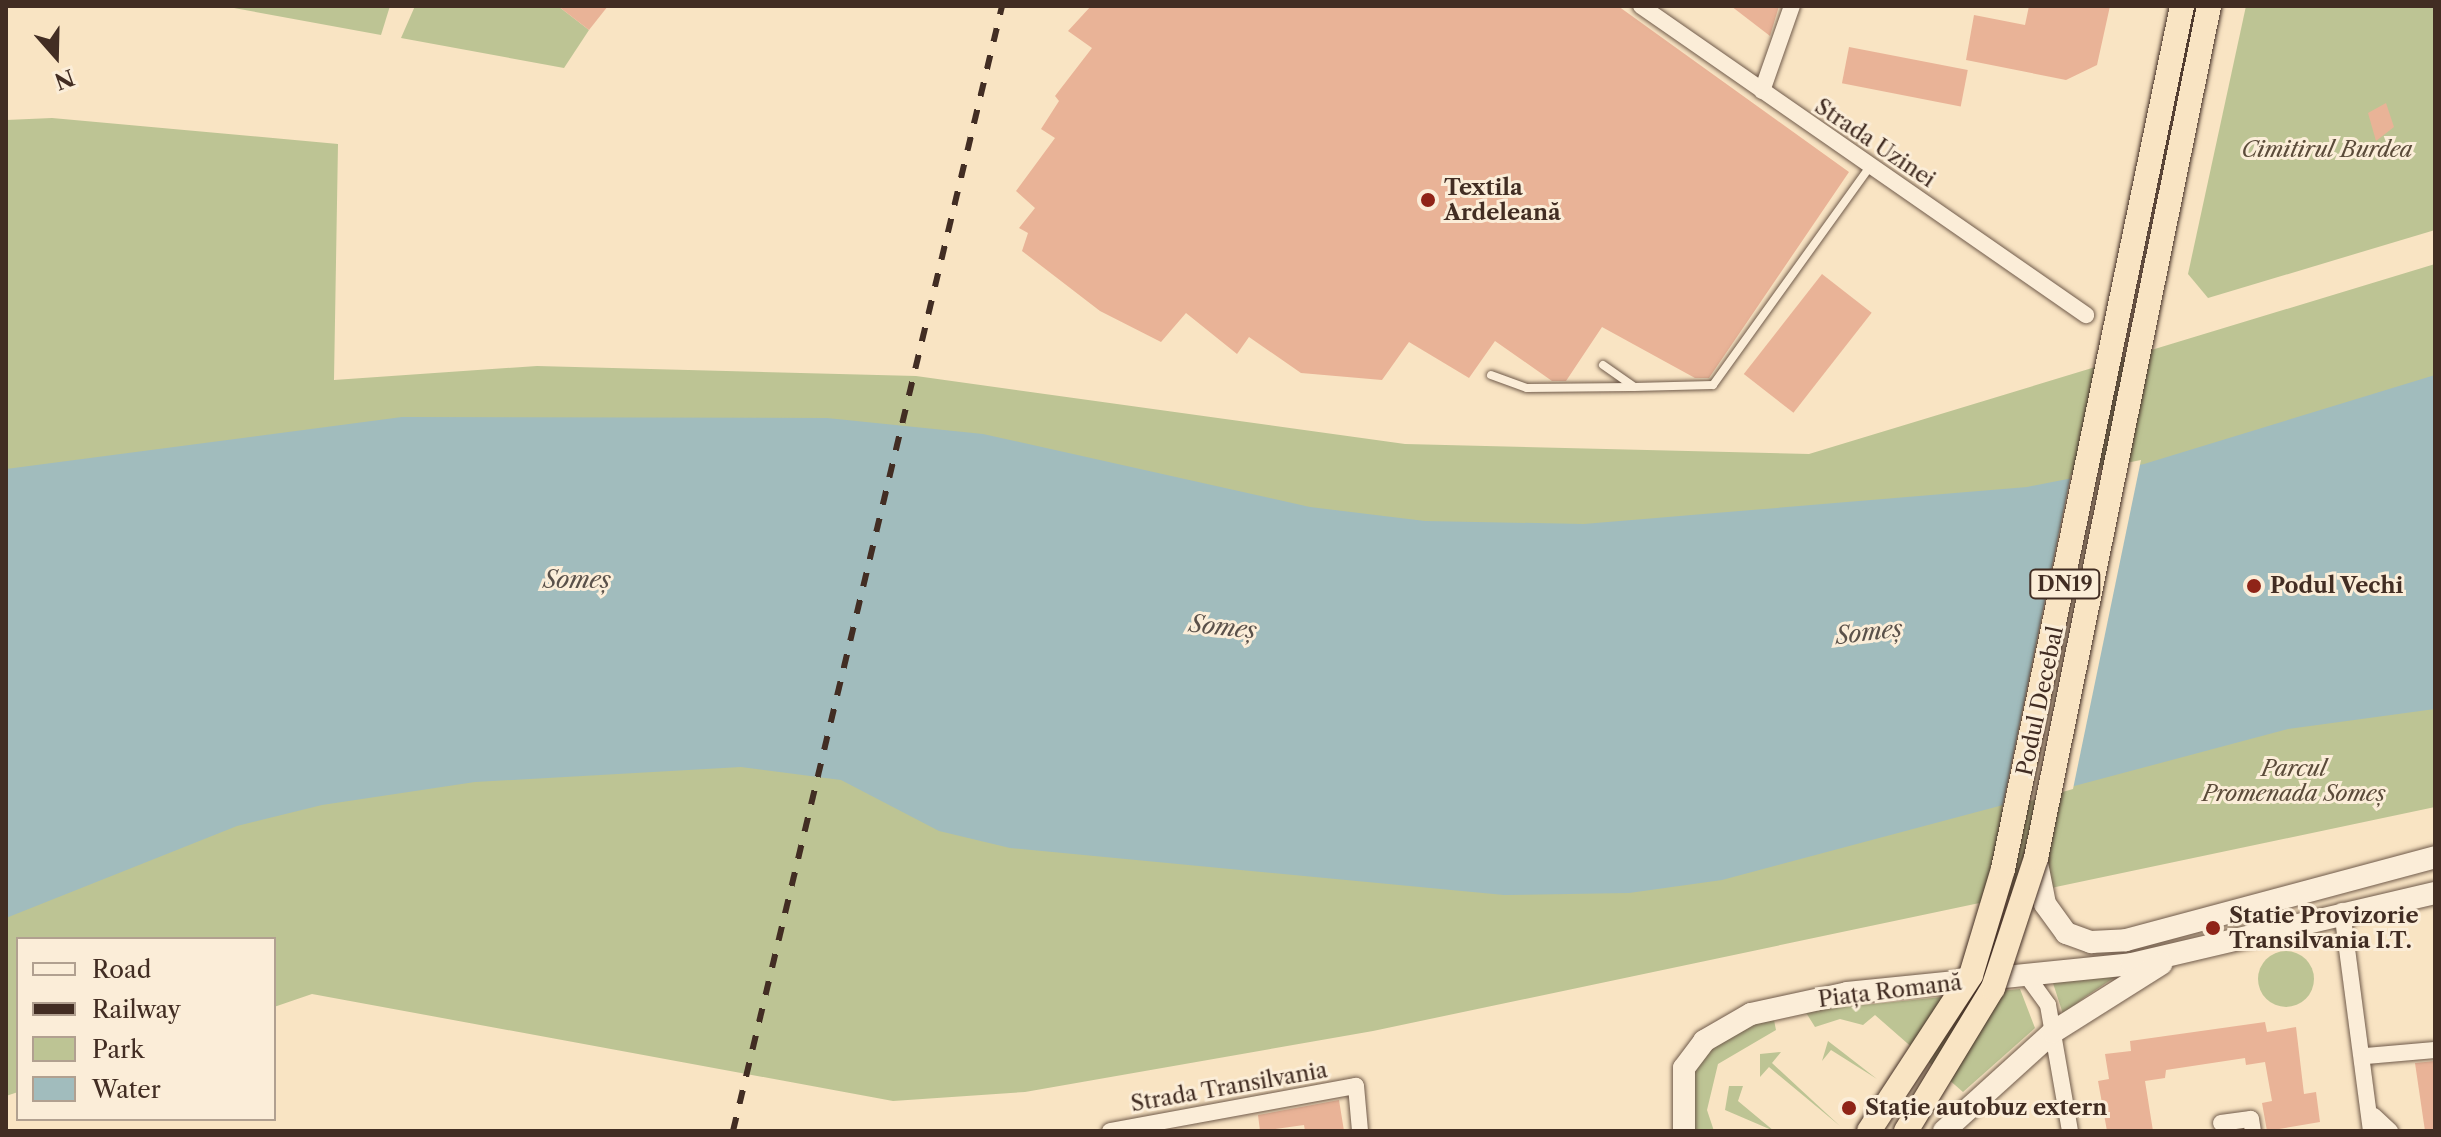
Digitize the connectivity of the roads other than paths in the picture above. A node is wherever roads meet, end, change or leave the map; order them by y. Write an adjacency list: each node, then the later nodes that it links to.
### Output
1 (1641, 6): 5 (street, Strada Uzinei)
2 (1792, 6): 5 (street)
3 (2182, 6): 25 (main road, Podul Decebal / DN19, bridge)
4 (2209, 6): 12 (main road, Podul Decebal / DN19, bridge)
5 (1762, 91): 6 (street, Strada Uzinei)
6 (1868, 169): 7 (street, Strada Uzinei); 10 (lane)
7 (2086, 315)
8 (1603, 365): 10 (lane)
9 (1491, 375): 10 (lane)
10 (1634, 387)
11 (2435, 857): 12 (street, Podul Decebal)
12 (2036, 858): 26 (main road, Podul Decebal / DN19, bridge)
13 (2435, 893): 14 (street, Piața Romană)
14 (2342, 911): 15 (street, Piața Romană); 19 (street)
15 (2180, 953): 16 (street, Piața Romană); 17 (street, Piața Romană)
16 (2027, 976): 17 (street); 24 (street, Piața Romană)
17 (2053, 1032): 27 (street, Piața Romană); 28 (street)
18 (2435, 1050): 19 (street)
19 (2366, 1056): 21 (street)
20 (2221, 1123): 29 (street)
21 (2373, 1124): 30 (street)
22 (1110, 1131): 23 (street, Strada Transilvania)
23 (1360, 1131)
24 (1684, 1131)
25 (1869, 1131)
26 (1906, 1131)
27 (1944, 1131)
28 (2070, 1131)
29 (2253, 1131)
30 (2390, 1131)

